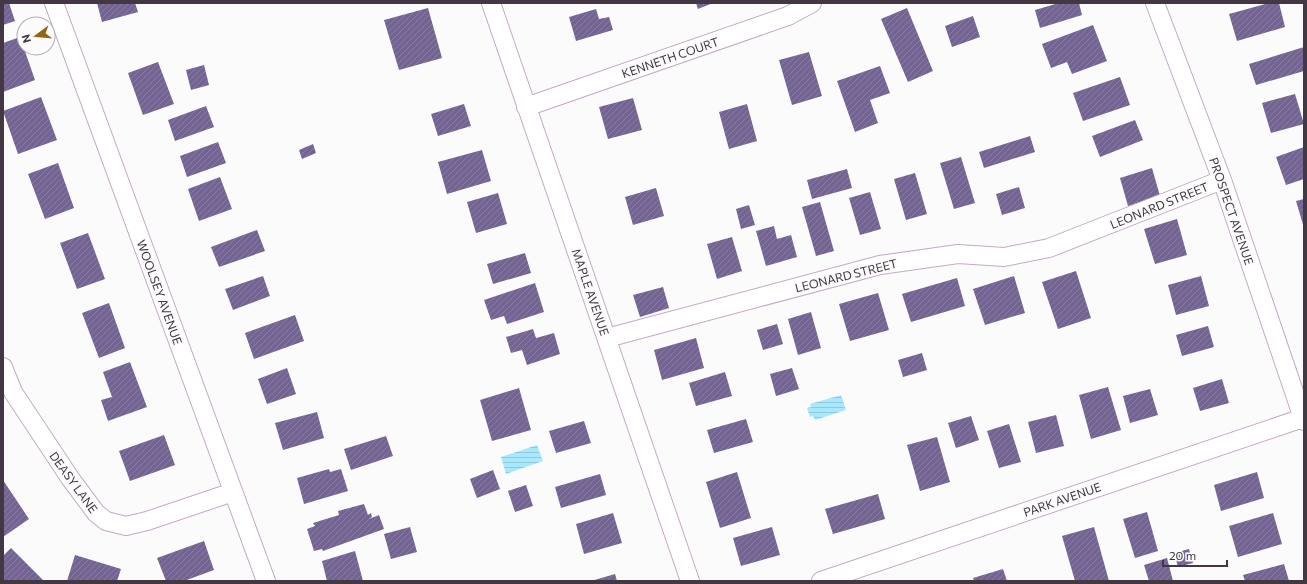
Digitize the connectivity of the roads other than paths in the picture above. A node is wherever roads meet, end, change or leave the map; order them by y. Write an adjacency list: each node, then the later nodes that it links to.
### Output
1 (54, 3): 10 (street, WOOLSEY AVENUE)
2 (491, 3): 5 (street, MAPLE AVENUE)
3 (812, 3): 5 (street, KENNETH COURT)
4 (1155, 3): 6 (street, PROSPECT AVENUE)
5 (526, 107): 7 (street, MAPLE AVENUE)
6 (1222, 180): 7 (street, LEONARD STREET); 9 (street, PROSPECT AVENUE)
7 (607, 338): 12 (street, MAPLE AVENUE)
8 (3, 367): 10 (street, DEASY LANE)
9 (1304, 419): 13 (street, PARK AVENUE)
10 (233, 492): 11 (street, WOOLSEY AVENUE)
11 (266, 581)
12 (690, 581)
13 (821, 581)

